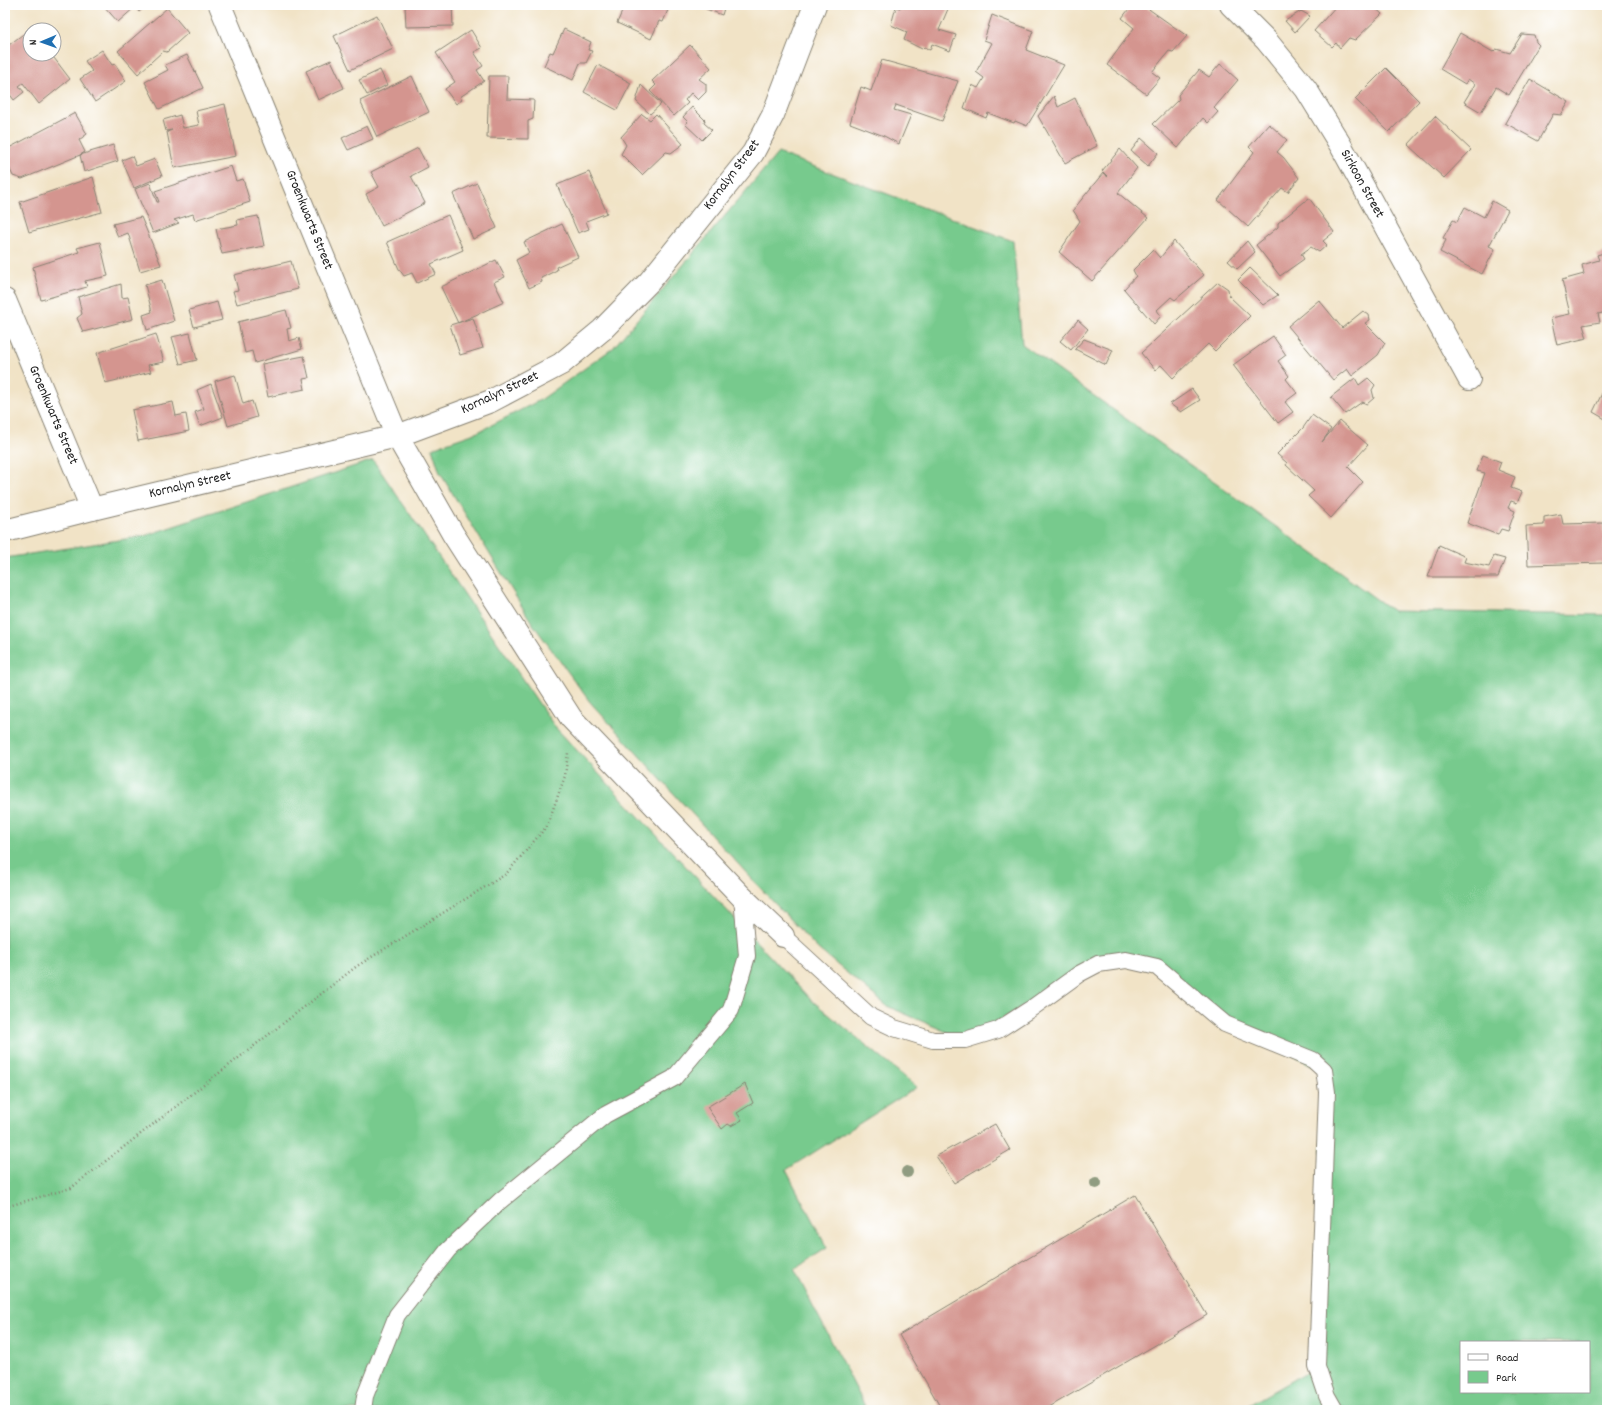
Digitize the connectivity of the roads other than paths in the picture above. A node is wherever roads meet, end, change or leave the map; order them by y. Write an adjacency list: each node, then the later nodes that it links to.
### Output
1 (220, 5): 6 (street, Groenkwarts Street)
2 (815, 5): 6 (street, Kornalyn Street)
3 (1231, 5): 5 (street, Sirkoon Street)
4 (5, 300): 7 (street, Groenkwarts Street)
5 (1469, 379)
6 (397, 436): 7 (street, Kornalyn Street); 9 (street, Groenkwarts Street)
7 (92, 509): 8 (street, Kornalyn Street)
8 (5, 531)
9 (742, 897): 10 (street, Groenkwarts Street); 11 (lane)
10 (783, 936): 12 (lane)
11 (363, 1410)
12 (1335, 1410)

